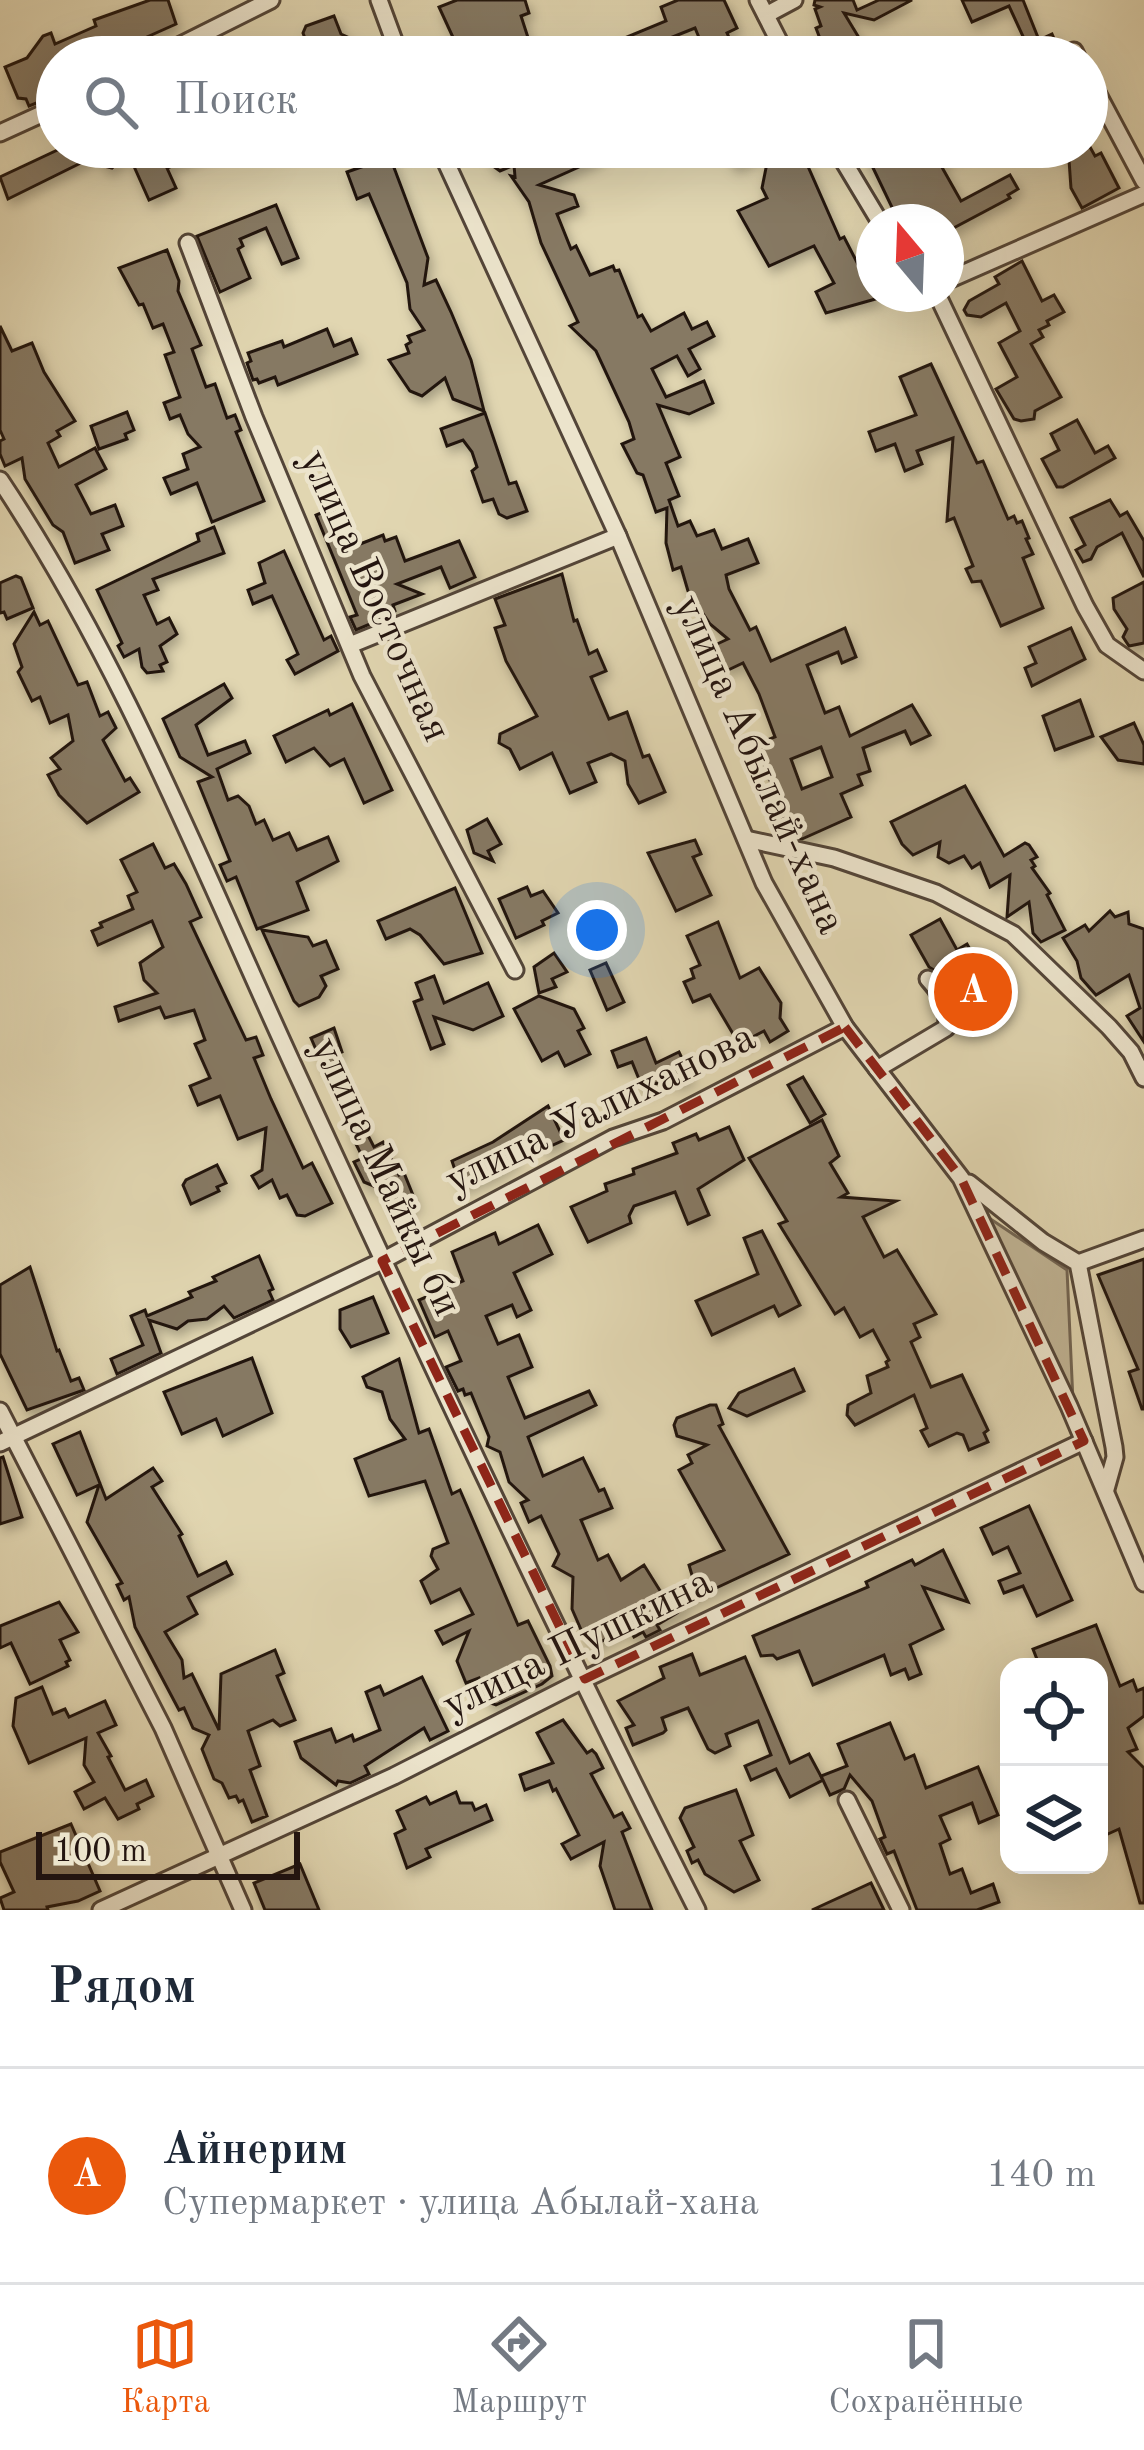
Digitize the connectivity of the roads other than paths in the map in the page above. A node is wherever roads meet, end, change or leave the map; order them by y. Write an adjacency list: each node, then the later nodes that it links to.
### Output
1 (271, 0): 5 (street)
2 (380, 0): 6 (street)
3 (794, 0): 4 (street)
4 (762, 7): 7 (street)
5 (199, 36)
6 (393, 36)
7 (776, 36)
8 (1108, 113): 13 (street)
9 (36, 117): 10 (street)
10 (0, 133)
11 (449, 168): 20 (street, улица Абылай-хана)
12 (848, 168): 15 (street)
13 (1144, 181)
14 (1144, 194): 17 (street)
15 (869, 204)
16 (188, 243): 21 (street, улица Восточная)
17 (964, 273)
18 (946, 312): 22 (street)
19 (0, 480): 31 (street, улица Майкы би)
20 (618, 536): 21 (street); 23 (street, улица Абылай-хана)
21 (350, 644): 24 (street, улица Восточная)
22 (1144, 671)
23 (746, 838): 26 (street, улица Абылай-хана); 28 (street)
24 (515, 970)
25 (928, 979): 27 (street)
26 (845, 1028): 27 (street, улица Абылай-хана); 31 (street, улица Уалиханова)
27 (877, 1069): 29 (street, улица Абылай-хана)
28 (1144, 1078)
29 (962, 1178): 32 (street); 35 (street, улица Абылай-хана)
30 (1144, 1239): 32 (street)
31 (382, 1261): 34 (street, улица Уалиханова); 38 (street, улица Майкы би)
32 (1078, 1263): 36 (street)
33 (0, 1411): 34 (street)
34 (7, 1440): 40 (street)
35 (1084, 1441): 36 (street, улица Абылай-хана); 38 (street, улица Пушкина)
36 (1106, 1490): 37 (street, улица Абылай-хана)
37 (1144, 1582)
38 (585, 1679): 40 (street, улица Пушкина); 43 (street, улица Майкы би)
39 (848, 1800): 44 (street)
40 (220, 1858): 41 (street, улица Пушкина); 42 (street)
41 (101, 1910)
42 (243, 1910)
43 (697, 1910)
44 (901, 1910)

